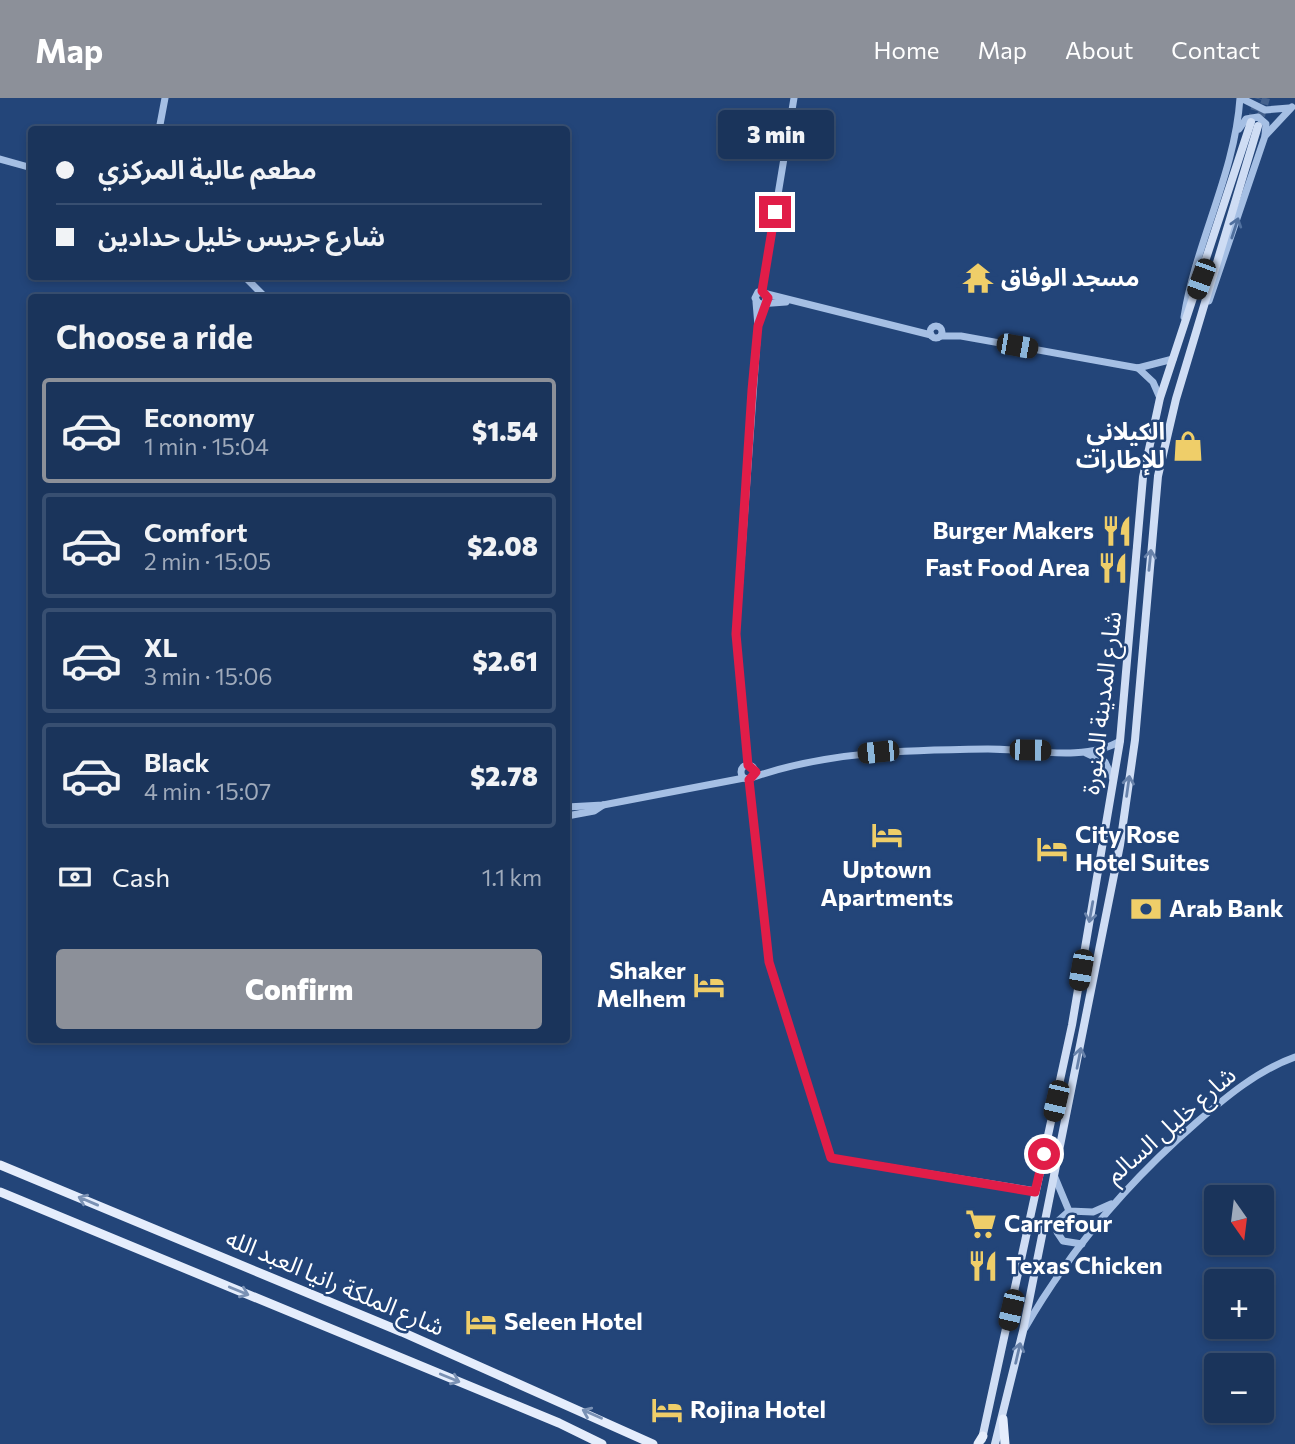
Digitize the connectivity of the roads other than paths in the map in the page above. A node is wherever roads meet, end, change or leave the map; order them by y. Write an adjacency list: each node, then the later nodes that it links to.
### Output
1 (165, 98): 5 (street)
2 (794, 98): 11 (street)
3 (1241, 98): 4 (street); 6 (street, شارع المدينة المنورة)
4 (1294, 107): 7 (street, شارع المدينة المنورة)
5 (160, 126)
6 (1238, 131): 7 (street); 15 (street, شارع المدينة المنورة)
7 (1265, 136): 16 (street, شارع المدينة المنورة, one-way to 7)
8 (0, 159): 9 (street)
9 (28, 167)
10 (248, 280): 12 (street)
11 (765, 293): 13 (street); 14 (street); 14 (street)
12 (262, 294)
13 (791, 302): 14 (street); 18 (street)
14 (762, 303): 22 (street)
15 (1181, 337): 16 (main road, شارع المدينة المنورة); 17 (main road, شارع المدينة المنورة)
16 (1195, 338): 29 (main road, شارع المدينة المنورة, one-way to 16)
17 (1173, 359): 18 (street); 19 (main road, شارع المدينة المنورة)
18 (1138, 368): 19 (street)
19 (1160, 398): 20 (main road, شارع المدينة المنورة)
20 (1120, 741): 21 (street); 23 (main road, شارع المدينة المنورة)
21 (1085, 753): 22 (street); 23 (street)
22 (748, 773): 24 (street); 31 (street)
23 (1114, 780): 31 (main road, شارع المدينة المنورة, one-way to 31)
24 (603, 805): 25 (street); 26 (street)
25 (570, 807)
26 (570, 815)
27 (1295, 1057): 32 (street, شارع خليل السالم)
28 (0, 1165): 39 (main road, شارع الملكة رانيا العبد الله, one-way to 28)
29 (1054, 1175): 33 (street); 35 (main road, شارع المدينة المنورة)
30 (0, 1192): 38 (main road, شارع الملكة رانيا العبد الله, one-way to 38)
31 (1035, 1192): 37 (main road, شارع المدينة المنورة)
32 (1111, 1203): 33 (street, شارع خليل السالم); 34 (street, شارع خليل السالم)
33 (1069, 1210): 34 (street)
34 (1082, 1244): 35 (street, شارع خليل السالم)
35 (1023, 1331): 36 (main road, شارع المدينة المنورة, one-way to 35)
36 (1003, 1419): 40 (main road, شارع المدينة المنورة); 41 (main road)
37 (981, 1441)
38 (601, 1444)
39 (653, 1444)
40 (995, 1444)
41 (1004, 1444)

